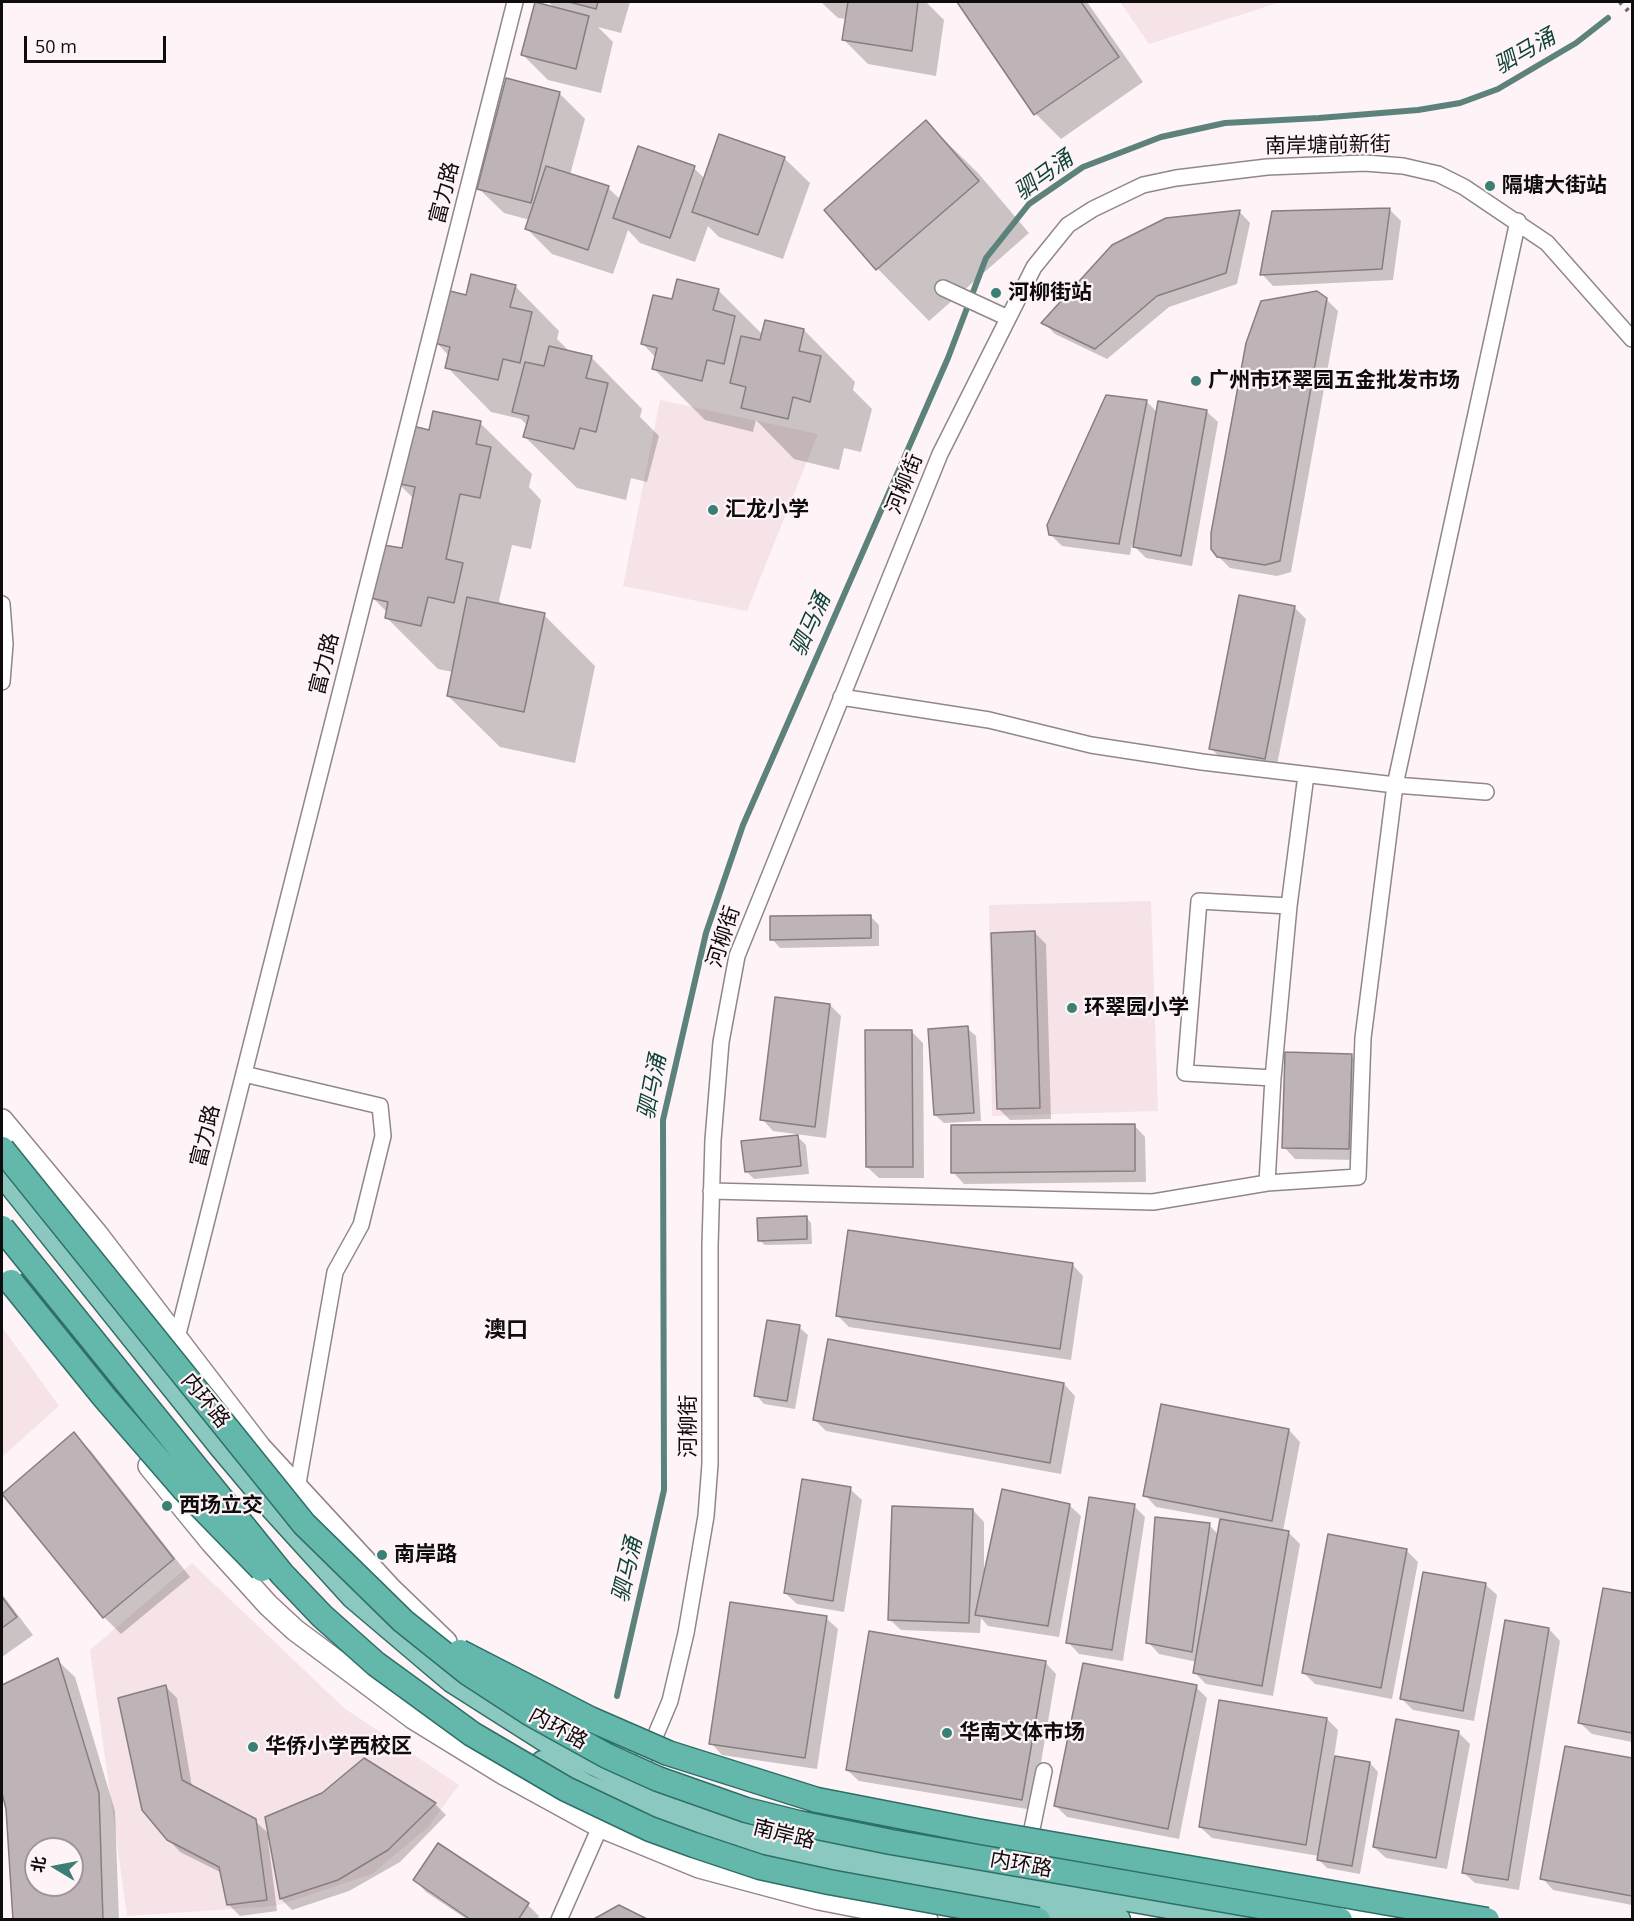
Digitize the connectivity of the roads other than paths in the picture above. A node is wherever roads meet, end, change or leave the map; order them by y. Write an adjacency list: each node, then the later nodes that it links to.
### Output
1 (515, 2): 14 (street, 富力路)
2 (1176, 178): 3 (street, 南岸塘前新街); 5 (street, 河柳街)
3 (1518, 221): 6 (street, 南岸塘前新街); 11 (street)
4 (944, 288): 5 (street)
5 (1008, 318): 9 (street, 河柳街)
6 (1632, 339)
7 (2, 604): 8 (street)
8 (2, 682)
9 (841, 697): 10 (street); 20 (street, 河柳街)
10 (1306, 775): 11 (street); 13 (street)
11 (1395, 785): 12 (street); 19 (street)
12 (1486, 792)
13 (1289, 906): 15 (street); 15 (street)
14 (244, 1074): 27 (street, 富力路); 31 (street)
15 (1273, 1078): 19 (street)
16 (2, 1120): 27 (main road)
17 (2, 1149): 34 (highway, 内环路, bridge)
18 (2, 1173): 32 (main road, 南岸路)
19 (1268, 1183): 20 (street)
20 (711, 1191): 38 (street, 河柳街)
21 (2, 1215): 26 (main road, 南岸路)
22 (2, 1228): 33 (highway, bridge)
23 (2, 1245): 25 (street)
24 (6, 1285): 28 (main road); 33 (highway, bridge)
25 (35, 1288): 26 (street); 28 (street)
26 (81, 1314): 30 (main road, 南岸路)
27 (177, 1338): 31 (main road)
28 (51, 1347): 29 (main road)
29 (130, 1442): 30 (main road); 35 (main road)
30 (204, 1466): 33 (main road, 南岸路)
31 (297, 1489): 32 (street); 36 (main road)
32 (274, 1509): 36 (main road, 南岸路)
33 (326, 1612): 35 (main road); 36 (main road, 南岸路); 46 (highway, bridge)
34 (403, 1621): 50 (highway, 内环路, bridge); 52 (highway, bridge)
35 (358, 1678): 40 (main road)
36 (548, 1741): 38 (main road, 南岸路); 38 (main road)
37 (1044, 1772): 42 (street)
38 (629, 1782): 39 (main road, 南岸路); 40 (street, 河柳街); 42 (main road)
39 (694, 1819): 41 (street); 47 (main road, 南岸路); 48 (main road, 南岸路)
40 (599, 1826): 41 (main road); 44 (street, 河柳街)
41 (678, 1859): 45 (main road)
42 (1026, 1860): 43 (main road)
43 (1268, 1899): 49 (main road); 51 (main road)
44 (559, 1920)
45 (927, 1920)
46 (1038, 1920)
47 (1118, 1920)
48 (1248, 1920)
49 (1299, 1920)
50 (1340, 1920)
51 (1389, 1920)
52 (1487, 1920)

